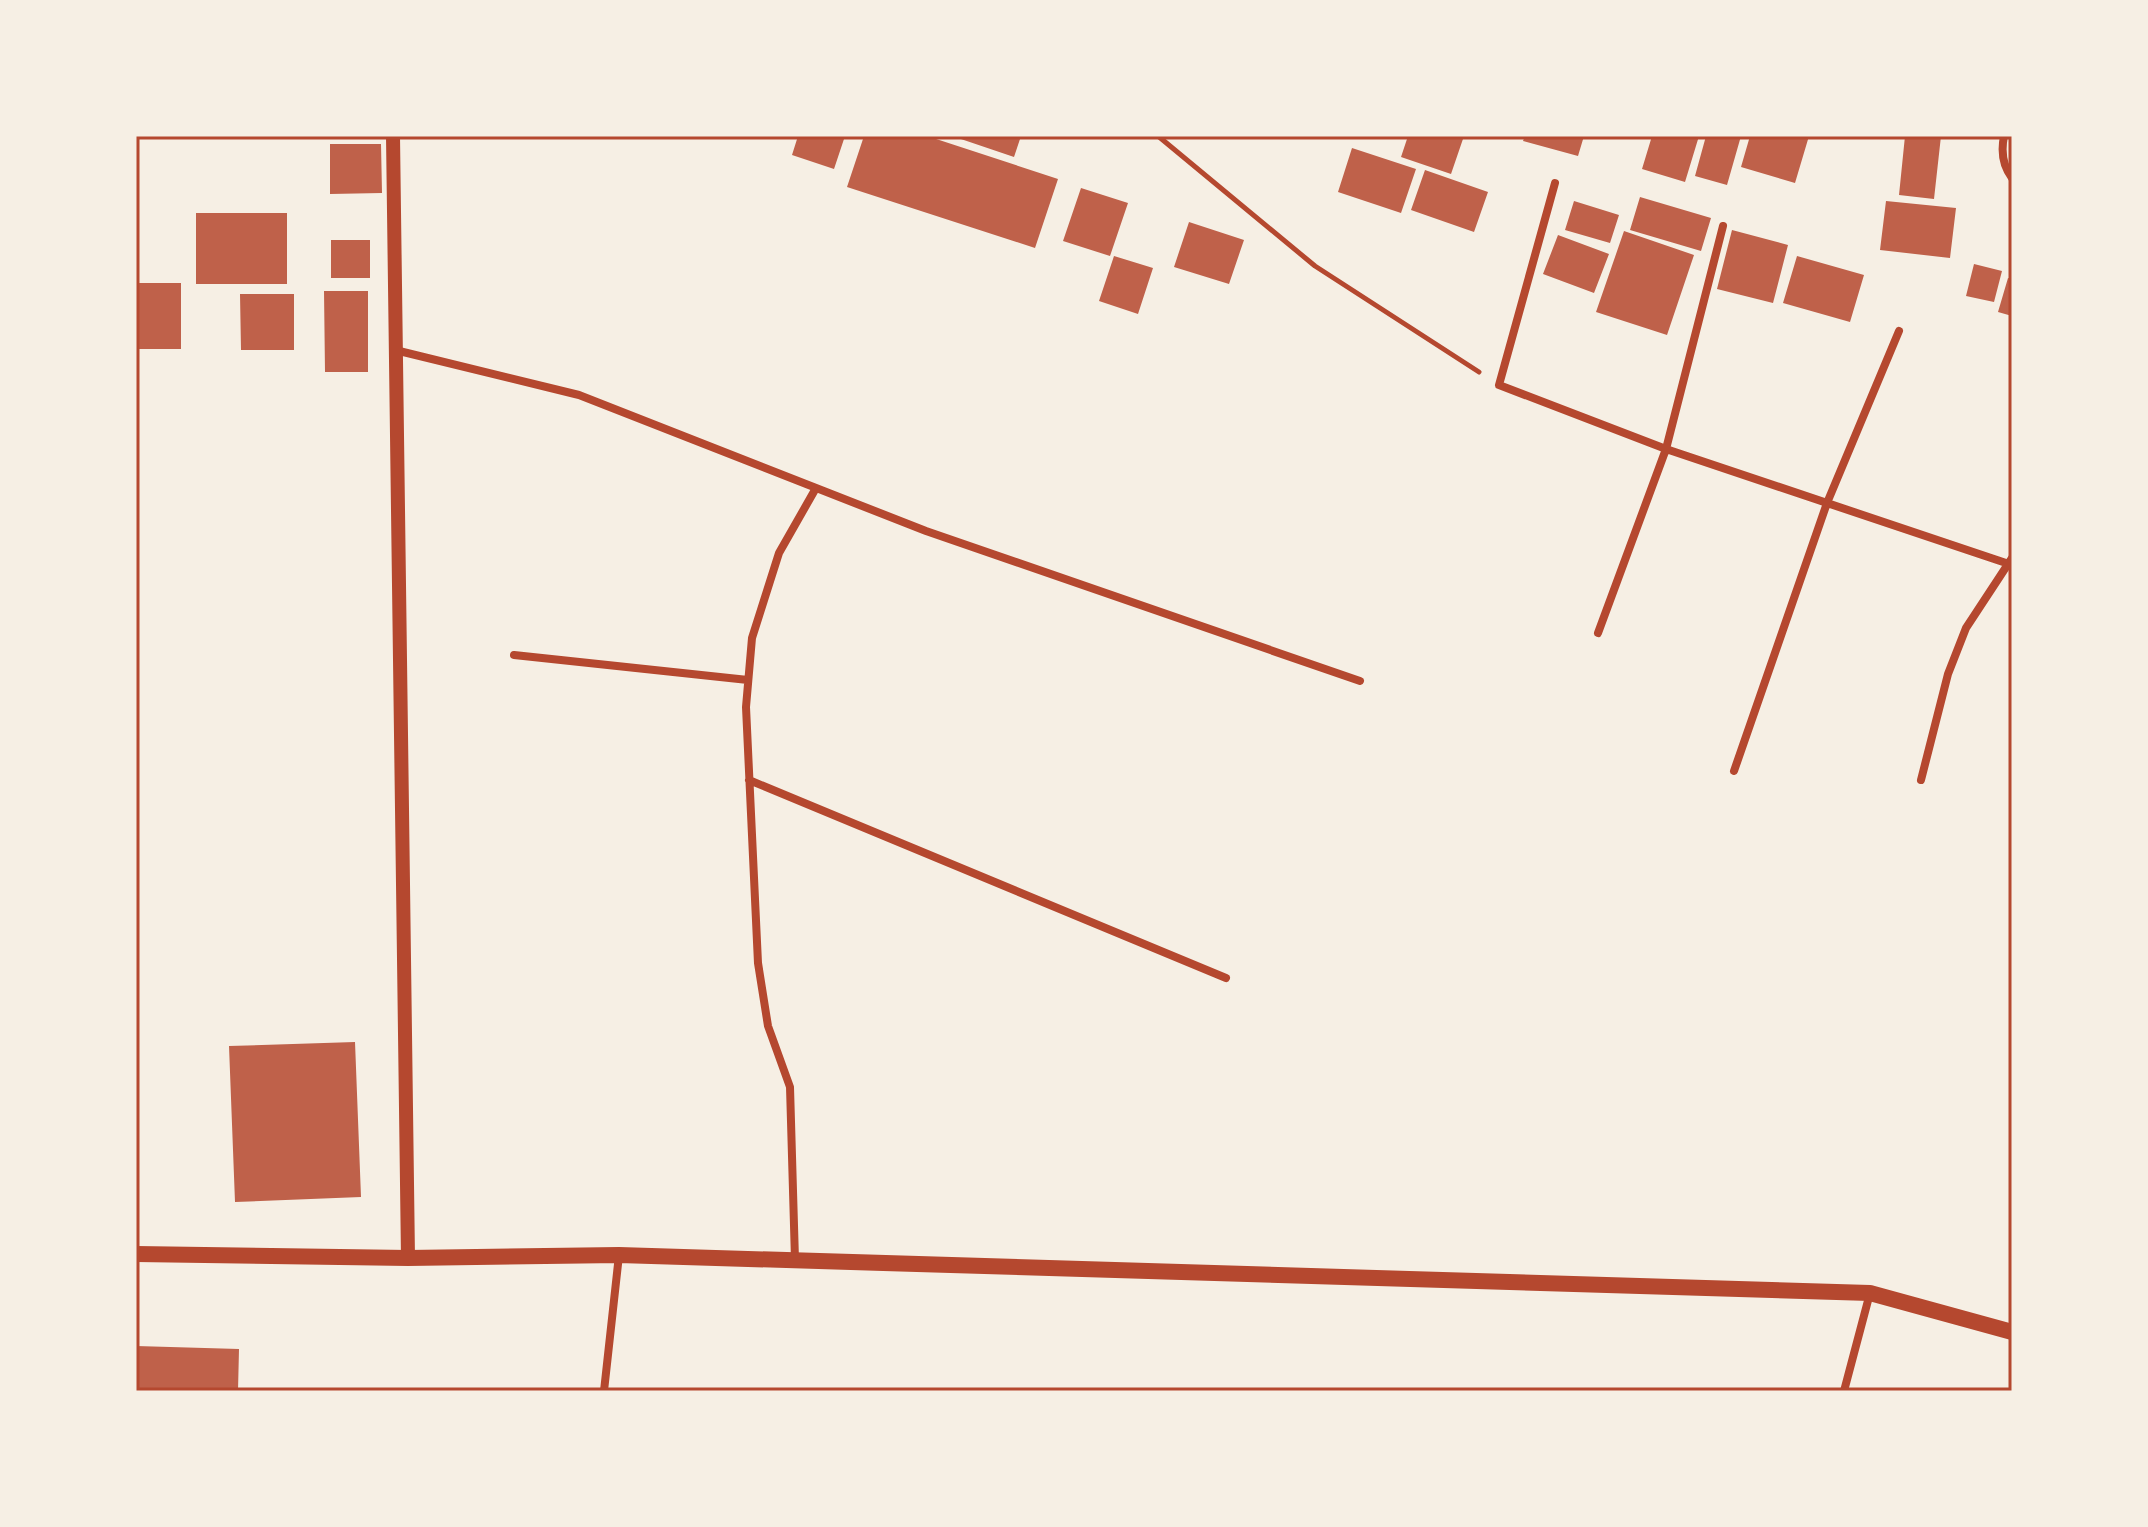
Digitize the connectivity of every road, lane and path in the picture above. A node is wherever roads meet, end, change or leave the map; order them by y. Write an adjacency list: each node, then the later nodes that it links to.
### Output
1 (393, 136): 8 (street)
2 (1158, 136): 9 (path)
3 (2004, 136): 4 (street)
4 (2012, 178)
5 (1555, 183): 9 (street)
6 (1723, 226): 10 (street)
7 (1899, 331): 12 (street)
8 (395, 350): 11 (street); 24 (street)
9 (1499, 385): 10 (street)
10 (1666, 449): 12 (street); 14 (street)
11 (816, 488): 16 (street); 17 (street)
12 (1827, 503): 13 (street); 18 (street)
13 (2011, 563): 20 (street)
14 (1598, 633)
15 (514, 655): 16 (street)
16 (748, 680): 19 (street)
17 (1360, 681)
18 (1734, 771)
19 (749, 780): 21 (street); 25 (street)
20 (1921, 780)
21 (1226, 978)
22 (136, 1254): 24 (main road)
23 (619, 1255): 24 (main road); 25 (main road); 28 (street)
24 (408, 1258)
25 (795, 1262): 26 (main road)
26 (1870, 1293): 27 (main road); 29 (street)
27 (2012, 1332)
28 (604, 1391)
29 (1844, 1391)

